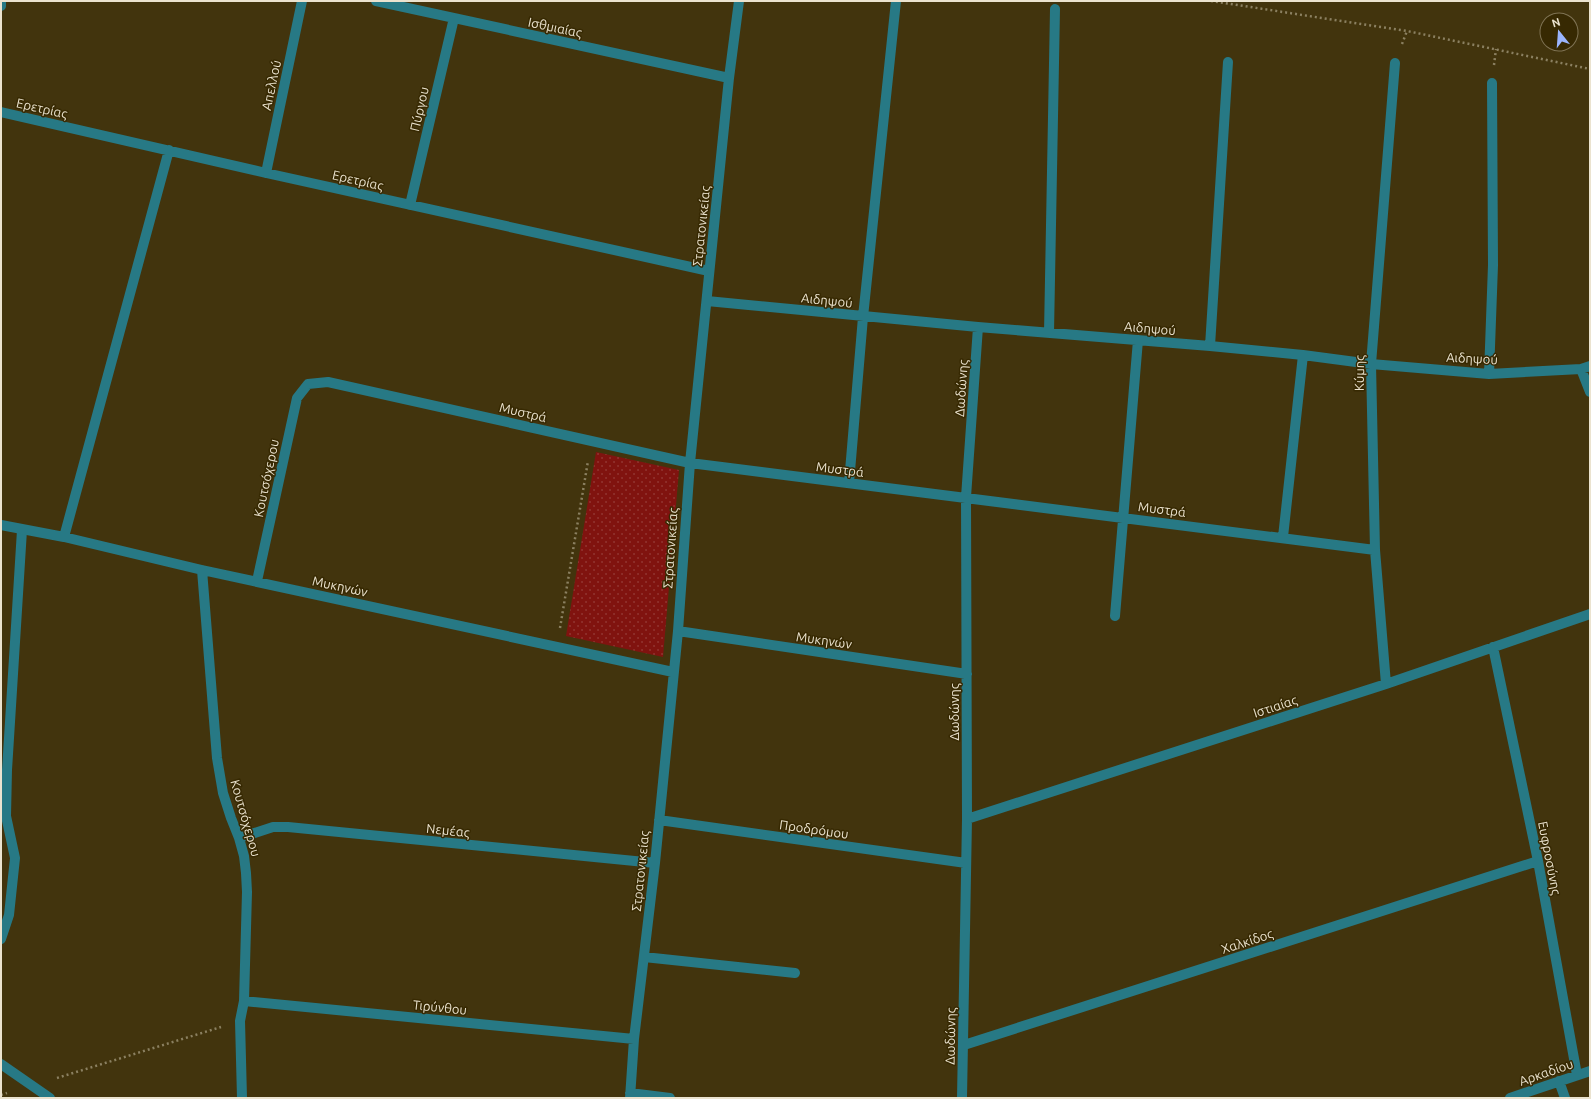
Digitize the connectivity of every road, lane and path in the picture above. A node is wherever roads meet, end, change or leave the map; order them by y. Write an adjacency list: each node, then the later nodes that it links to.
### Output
1 (1, 1): 7 (street)
2 (302, 1): 17 (street, Απελλού)
3 (376, 1): 9 (street, Ισθμιαίας)
4 (739, 1): 13 (street, Στρατονικείας)
5 (896, 1): 21 (street)
6 (1212, 1): 12 (path)
7 (1, 6)
8 (1055, 9): 23 (street)
9 (454, 18): 13 (street, Ισθμιαίας); 18 (street, Πύργου)
10 (1228, 62): 25 (street)
11 (1395, 63): 27 (street, Κύμης)
12 (1590, 69)
13 (729, 78): 19 (street, Στρατονικείας)
14 (1492, 83): 29 (street)
15 (1, 112): 16 (street, Ερετρίας)
16 (169, 150): 17 (street, Ερετρίας); 39 (street)
17 (266, 173): 18 (street, Ερετρίας)
18 (410, 205): 19 (street, Ερετρίας)
19 (709, 272): 20 (street, Στρατονικείας)
20 (707, 301): 21 (street, Αιδηψού); 33 (street, Στρατονικείας)
21 (863, 317): 22 (street, Αιδηψού); 34 (street)
22 (978, 327): 23 (street, Αιδηψού); 35 (street, Δωδώνης)
23 (1049, 333): 24 (street, Αιδηψού)
24 (1138, 340): 25 (street, Αιδηψού); 36 (street)
25 (1210, 346): 26 (street, Αιδηψού)
26 (1303, 355): 27 (street, Αιδηψού); 40 (street)
27 (1371, 364): 29 (street, Αιδηψού); 41 (street, Κύμης)
28 (1586, 367): 29 (street, Αιδηψού); 31 (street)
29 (1489, 374)
30 (308, 384): 32 (street, Μυστρά); 43 (street, Κουτσόχερου)
31 (1590, 392)
32 (592, 441): 33 (street, Μυστρά); 47 (path)
33 (690, 463): 34 (street, Μυστρά); 46 (street, Στρατονικείας)
34 (849, 483): 35 (street, Μυστρά)
35 (966, 497): 36 (street, Μυστρά); 50 (street, Δωδώνης)
36 (1125, 518): 40 (street, Μυστρά); 45 (street)
37 (1, 525): 38 (street, Μυκηνών)
38 (22, 530): 39 (street, Μυκηνών); 52 (street)
39 (64, 537): 42 (street, Μυκηνών)
40 (1283, 537): 41 (street, Μυστρά)
41 (1375, 550): 51 (street, Κύμης)
42 (202, 570): 43 (street, Μυκηνών); 55 (street, Κουτσόχερου)
43 (257, 581): 47 (street, Μυκηνών)
44 (1590, 614): 48 (street, Ιστιαίας)
45 (1115, 616)
46 (678, 631): 49 (street, Στρατονικείας); 50 (street, Μυκηνών)
47 (556, 646): 49 (street, Μυκηνών)
48 (1493, 646): 51 (street, Ιστιαίας); 56 (street, Ευφροσύνης)
49 (673, 672): 54 (street, Στρατονικείας)
50 (966, 674): 53 (street, Δωδώνης)
51 (1386, 684): 53 (street, Ιστιαίας)
52 (4, 816): 59 (street)
53 (967, 819): 57 (street, Δωδώνης)
54 (659, 820): 57 (street, Προδρόμου); 58 (street, Στρατονικείας)
55 (239, 838): 58 (street, Νεμέας); 62 (street, Κουτσόχερου)
56 (1538, 861): 65 (street, Χαλκίδος); 68 (street, Ευφροσύνης)
57 (966, 863): 65 (street, Δωδώνης)
58 (655, 864): 60 (street, Στρατονικείας)
59 (1, 939)
60 (644, 958): 61 (street); 64 (street, Στρατονικείας)
61 (795, 973)
62 (244, 1001): 63 (street, Κουτσόχερου); 64 (street, Τιρύνθου)
63 (240, 1021): 70 (path); 74 (street, Κουτσόχερου)
64 (634, 1039): 72 (street, Στρατονικείας)
65 (964, 1045): 76 (street, Δωδώνης)
66 (1, 1064): 70 (street)
67 (1590, 1070): 68 (street, Αρκαδίου)
68 (1577, 1075): 69 (street, Αρκαδίου)
69 (1559, 1081): 77 (street, Αρκαδίου); 78 (street)
70 (32, 1086): 71 (path); 73 (street)
71 (1, 1095)
72 (630, 1096): 75 (street)
73 (50, 1098)
74 (242, 1098)
75 (670, 1098)
76 (962, 1098)
77 (1510, 1098)
78 (1565, 1098)

